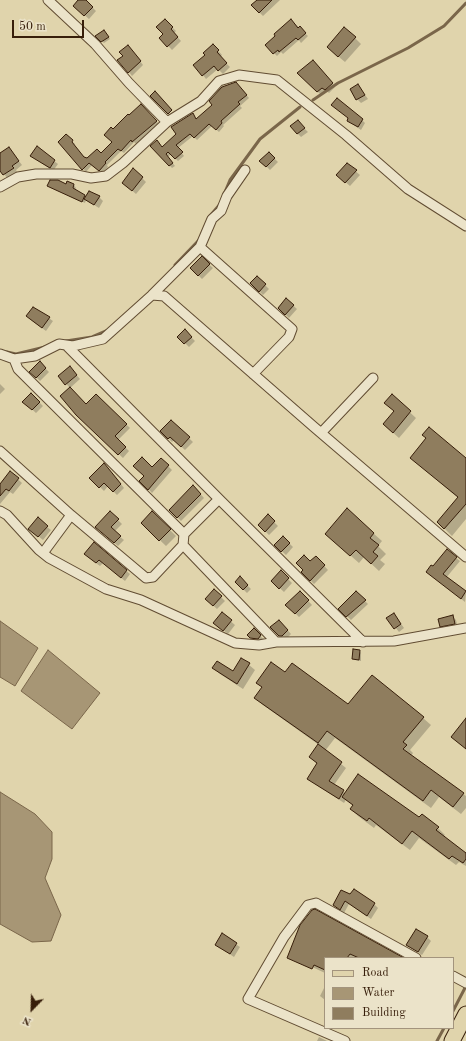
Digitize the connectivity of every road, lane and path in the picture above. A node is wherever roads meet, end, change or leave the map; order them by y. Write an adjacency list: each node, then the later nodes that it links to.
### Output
1 (48, 0): 2 (street)
2 (166, 122): 4 (street); 5 (street)
3 (245, 170): 6 (street)
4 (0, 187)
5 (466, 226)
6 (200, 247): 7 (street); 11 (street)
7 (152, 294): 8 (street); 11 (street)
8 (66, 345): 10 (street); 15 (street)
9 (0, 354): 10 (street)
10 (14, 358): 18 (street)
11 (253, 374): 13 (street)
12 (372, 378): 13 (street)
13 (321, 433): 21 (street)
14 (0, 451): 17 (street)
15 (219, 499): 18 (street); 24 (street)
16 (0, 511): 20 (street)
17 (71, 515): 19 (street); 20 (street)
18 (184, 534): 19 (street)
19 (183, 545): 23 (street)
20 (43, 553): 23 (street)
21 (466, 557)
22 (466, 628): 24 (street)
23 (276, 642): 24 (street)
24 (363, 642)
25 (414, 957): 29 (street)
26 (454, 977): 27 (street)
27 (466, 983)
28 (466, 1014): 30 (main road)
29 (345, 1041)
30 (452, 1041)

